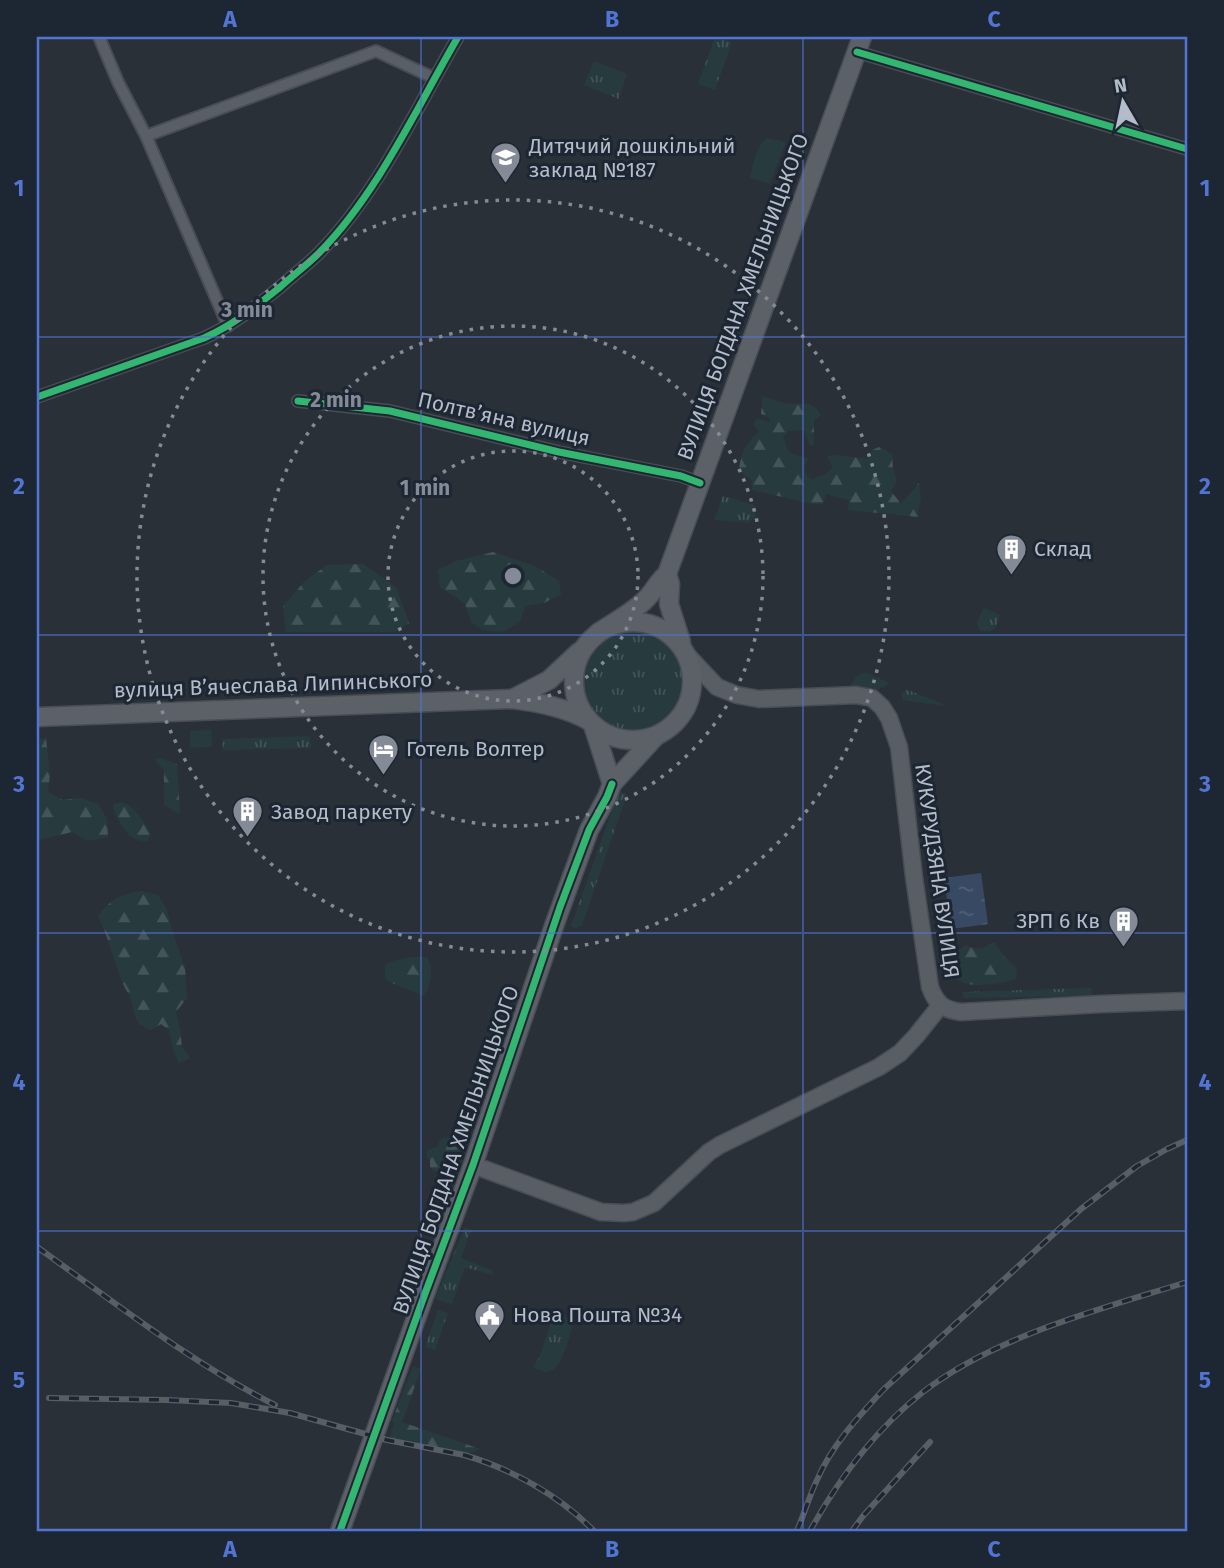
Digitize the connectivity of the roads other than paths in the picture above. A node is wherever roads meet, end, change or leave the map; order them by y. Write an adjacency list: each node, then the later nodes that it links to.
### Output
1 (99, 37): 5 (street)
2 (458, 37): 4 (street)
3 (860, 44): 6 (street); 10 (main road, ВУЛИЦЯ БОГДАНА ХМЕЛЬНИЦЬКОГО)
4 (434, 78): 5 (street); 7 (street)
5 (146, 136): 7 (street)
6 (1187, 149)
7 (228, 326): 8 (street)
8 (37, 397)
9 (298, 401): 10 (street, Полтвʼяна вулиця)
10 (699, 483): 11 (main road, ВУЛИЦЯ БОГДАНА ХМЕЛЬНИЦЬКОГО)
11 (667, 574): 12 (main road, ВУЛИЦЯ БОГДАНА ХМЕЛЬНИЦЬКОГО); 14 (main road, ВУЛИЦЯ БОГДАНА ХМЕЛЬНИЦЬКОГО)
12 (598, 633): 13 (main road); 14 (main road)
13 (584, 647): 15 (main road, вулиця Вʼячеслава Липинського); 17 (main road)
14 (685, 652): 18 (main road); 21 (main road, КУКУРУДЗЯНА ВУЛИЦЯ)
15 (512, 699): 16 (main road, вулиця Вʼячеслава Липинського); 17 (main road, вулиця Вʼячеслава Липинського)
16 (37, 717)
17 (591, 722): 18 (main road); 19 (main road)
18 (656, 736): 19 (main road, ВУЛИЦЯ БОГДАНА ХМЕЛЬНИЦЬКОГО)
19 (612, 784): 22 (main road, ВУЛИЦЯ БОГДАНА ХМЕЛЬНИЦЬКОГО)
20 (1187, 1001): 21 (main road, КУКУРУДЗЯНА ВУЛИЦЯ)
21 (940, 1006): 22 (main road)
22 (473, 1165): 23 (main road, ВУЛИЦЯ БОГДАНА ХМЕЛЬНИЦЬКОГО)
23 (340, 1531)

